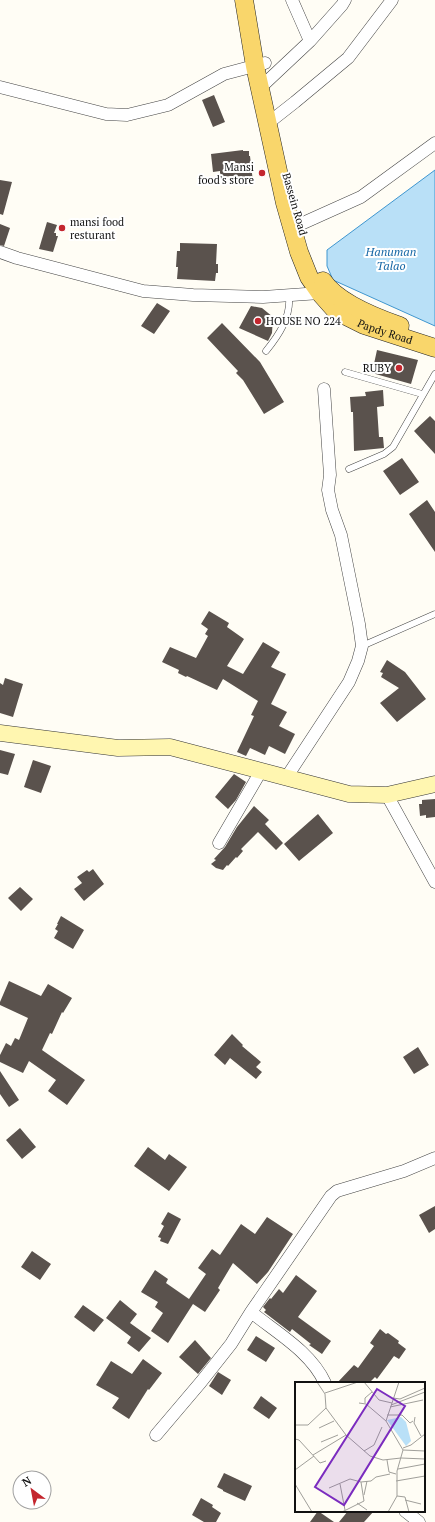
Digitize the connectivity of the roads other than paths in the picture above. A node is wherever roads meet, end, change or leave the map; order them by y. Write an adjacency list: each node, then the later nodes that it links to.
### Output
1 (244, 0): 7 (main road, Bassein Road)
2 (254, 0): 7 (main road, Bassein Road)
3 (292, 0): 6 (street)
4 (345, 0): 6 (street)
5 (392, 0): 10 (street)
6 (310, 41): 8 (street)
7 (260, 65): 8 (main road, Bassein Road); 9 (street)
8 (264, 85): 10 (main road, Bassein Road)
9 (0, 87)
10 (271, 121): 12 (main road, Bassein Road)
11 (435, 143): 12 (street)
12 (296, 226): 14 (main road, Bassein Road)
13 (0, 252): 15 (street)
14 (324, 291): 15 (street); 16 (main road, Bassein Road); 17 (main road, Papdy Road)
15 (289, 296): 18 (lane)
16 (435, 337)
17 (435, 348)
18 (266, 351)
19 (346, 372): 22 (lane)
20 (435, 374): 22 (lane)
21 (324, 389): 25 (street)
22 (422, 394): 23 (lane)
23 (349, 469)
24 (435, 614): 25 (lane)
25 (362, 646): 28 (street)
26 (0, 733): 27 (main road)
27 (261, 771): 28 (main road); 31 (street)
28 (286, 778): 30 (main road)
29 (435, 784): 30 (main road)
30 (387, 795): 32 (street)
31 (219, 843)
32 (435, 882)
33 (435, 1158): 34 (street)
34 (250, 1312): 35 (street); 36 (street)
35 (325, 1382)
36 (156, 1435)
37 (406, 1512): 38 (street)
38 (420, 1522)

